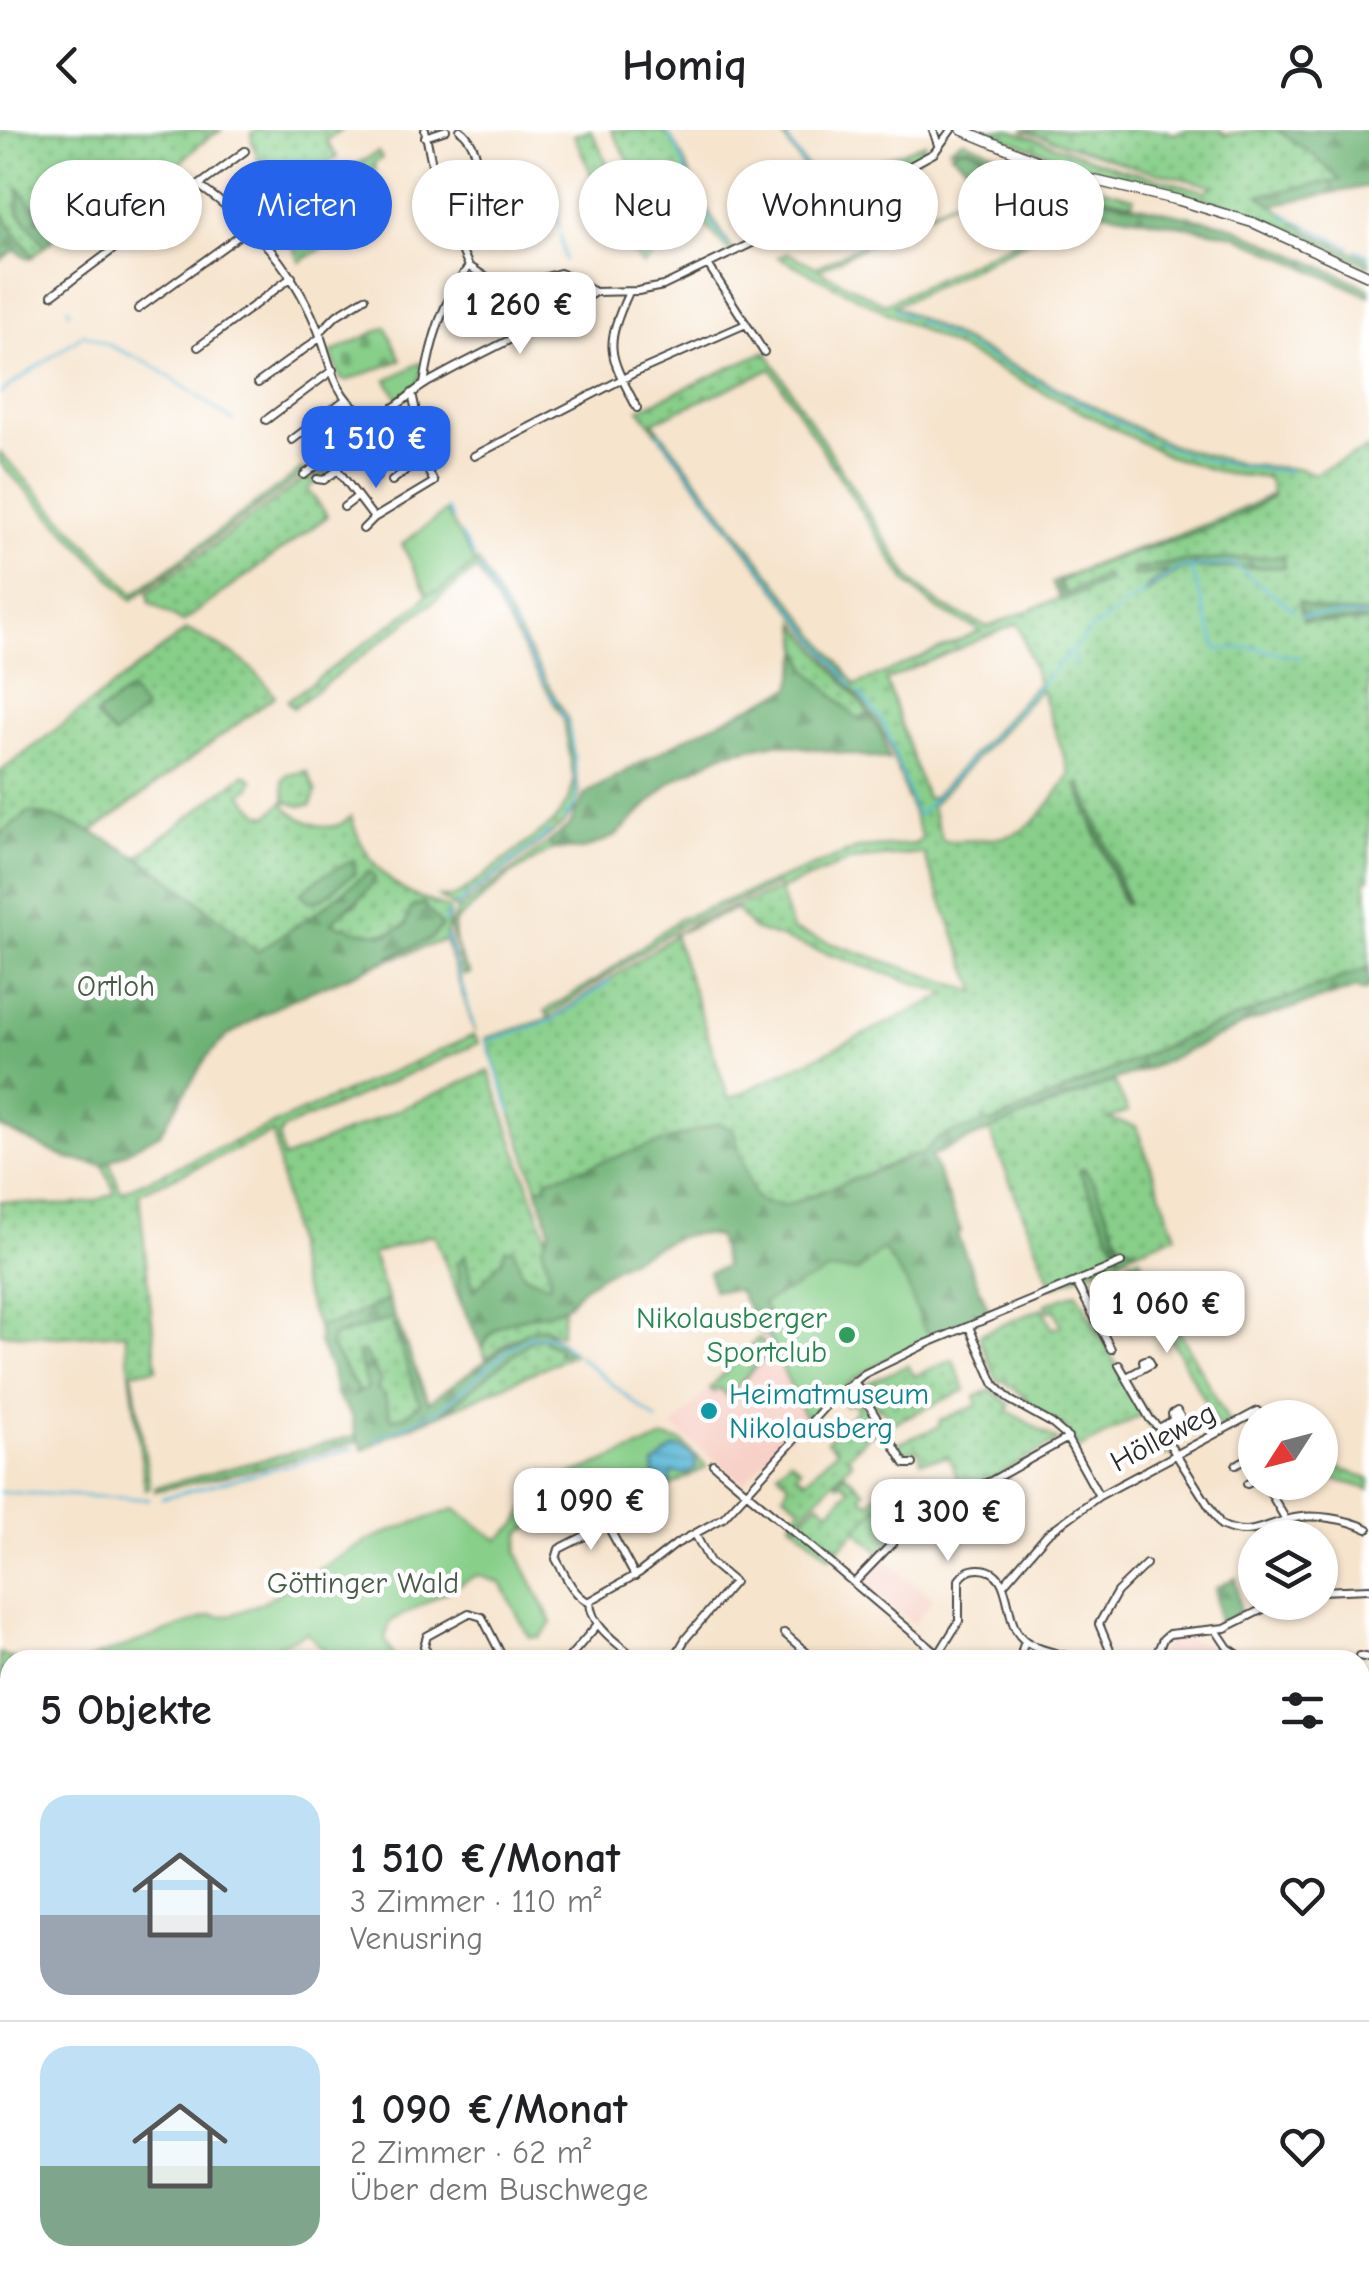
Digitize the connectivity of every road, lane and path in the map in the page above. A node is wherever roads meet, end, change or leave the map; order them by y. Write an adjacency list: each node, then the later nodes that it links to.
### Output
1 (446, 130): 6 (street)
2 (479, 130): 7 (street)
3 (932, 130): 8 (street)
4 (950, 130): 8 (street); 10 (street)
5 (962, 130): 22 (main road)
6 (425, 133): 11 (street)
7 (463, 133): 12 (street)
8 (938, 145): 10 (street)
9 (245, 151): 13 (street)
10 (928, 157): 21 (street)
11 (431, 160)
12 (477, 160)
13 (202, 182)
14 (202, 188): 15 (street)
15 (222, 204)
16 (222, 248): 28 (street)
17 (112, 250): 26 (street)
18 (270, 250): 23 (street)
19 (461, 250): 20 (street)
20 (469, 266): 24 (street); 36 (street)
21 (709, 266): 25 (street); 29 (street)
22 (1369, 276)
23 (292, 277): 30 (street); 31 (street)
24 (595, 292): 25 (street); 36 (street)
25 (629, 292): 34 (street)
26 (52, 295)
27 (365, 298): 30 (street)
28 (138, 309)
29 (746, 324): 32 (street); 34 (street)
30 (320, 335): 33 (street); 35 (street)
31 (198, 346)
32 (764, 352)
33 (333, 370): 38 (street); 41 (street)
34 (622, 380): 39 (street); 45 (street)
35 (258, 382)
36 (424, 384): 37 (street)
37 (412, 393): 40 (street); 47 (street)
38 (346, 399): 40 (street); 43 (street)
39 (637, 408)
40 (372, 413): 42 (street)
41 (266, 420)
42 (371, 425): 44 (street); 48 (street)
43 (292, 440)
44 (349, 441): 46 (street); 51 (street)
45 (474, 456)
46 (328, 457): 49 (street); 50 (street)
47 (420, 458): 53 (street); 56 (street)
48 (397, 465)
49 (338, 470): 52 (street); 54 (street)
50 (304, 474)
51 (377, 476)
52 (317, 479)
53 (392, 481)
54 (358, 497): 55 (street); 56 (street)
55 (344, 507)
56 (374, 518): 57 (street)
57 (363, 529)
58 (1121, 1263): 59 (street)
59 (1076, 1282): 61 (street); 62 (street)
60 (1116, 1314): 61 (street)
61 (1098, 1323): 63 (street)
62 (969, 1327): 67 (street); 71 (street)
63 (1111, 1350)
64 (1119, 1364): 66 (street)
65 (1144, 1368): 66 (street)
66 (1127, 1377): 70 (street)
67 (854, 1380): 74 (street); 75 (street)
68 (1173, 1420): 70 (street)
69 (1238, 1422): 72 (street, Hölleweg)
70 (1159, 1428): 72 (street)
71 (1068, 1438): 76 (street); 86 (street)
72 (1175, 1456): 76 (street, Hölleweg); 82 (street)
73 (713, 1464): 75 (street)
74 (913, 1464)
75 (745, 1491): 83 (street); 86 (street)
76 (1099, 1496): 87 (street, Hölleweg)
77 (1274, 1500): 78 (street)
78 (1286, 1520): 79 (street)
79 (1324, 1520)
80 (1338, 1521): 81 (street)
81 (1368, 1528)
82 (1238, 1531)
83 (695, 1534): 85 (street); 100 (street)
84 (1146, 1564): 106 (street)
85 (634, 1576): 90 (street); 90 (street)
86 (854, 1583): 102 (street)
87 (1004, 1586): 95 (street); 103 (street)
88 (1369, 1589): 89 (street)
89 (1338, 1590)
90 (590, 1603): 92 (street)
91 (1238, 1620): 93 (street)
92 (598, 1624): 98 (street); 99 (street)
93 (1216, 1630): 107 (street); 108 (street)
94 (784, 1634): 101 (street)
95 (1025, 1641): 104 (street); 105 (street)
96 (426, 1650): 97 (street)
97 (499, 1650)
98 (576, 1650)
99 (627, 1650)
100 (679, 1650)
101 (803, 1650)
102 (931, 1650)
103 (944, 1650)
104 (1022, 1650)
105 (1053, 1650)
106 (1110, 1650)
107 (1158, 1650)
108 (1231, 1650)

